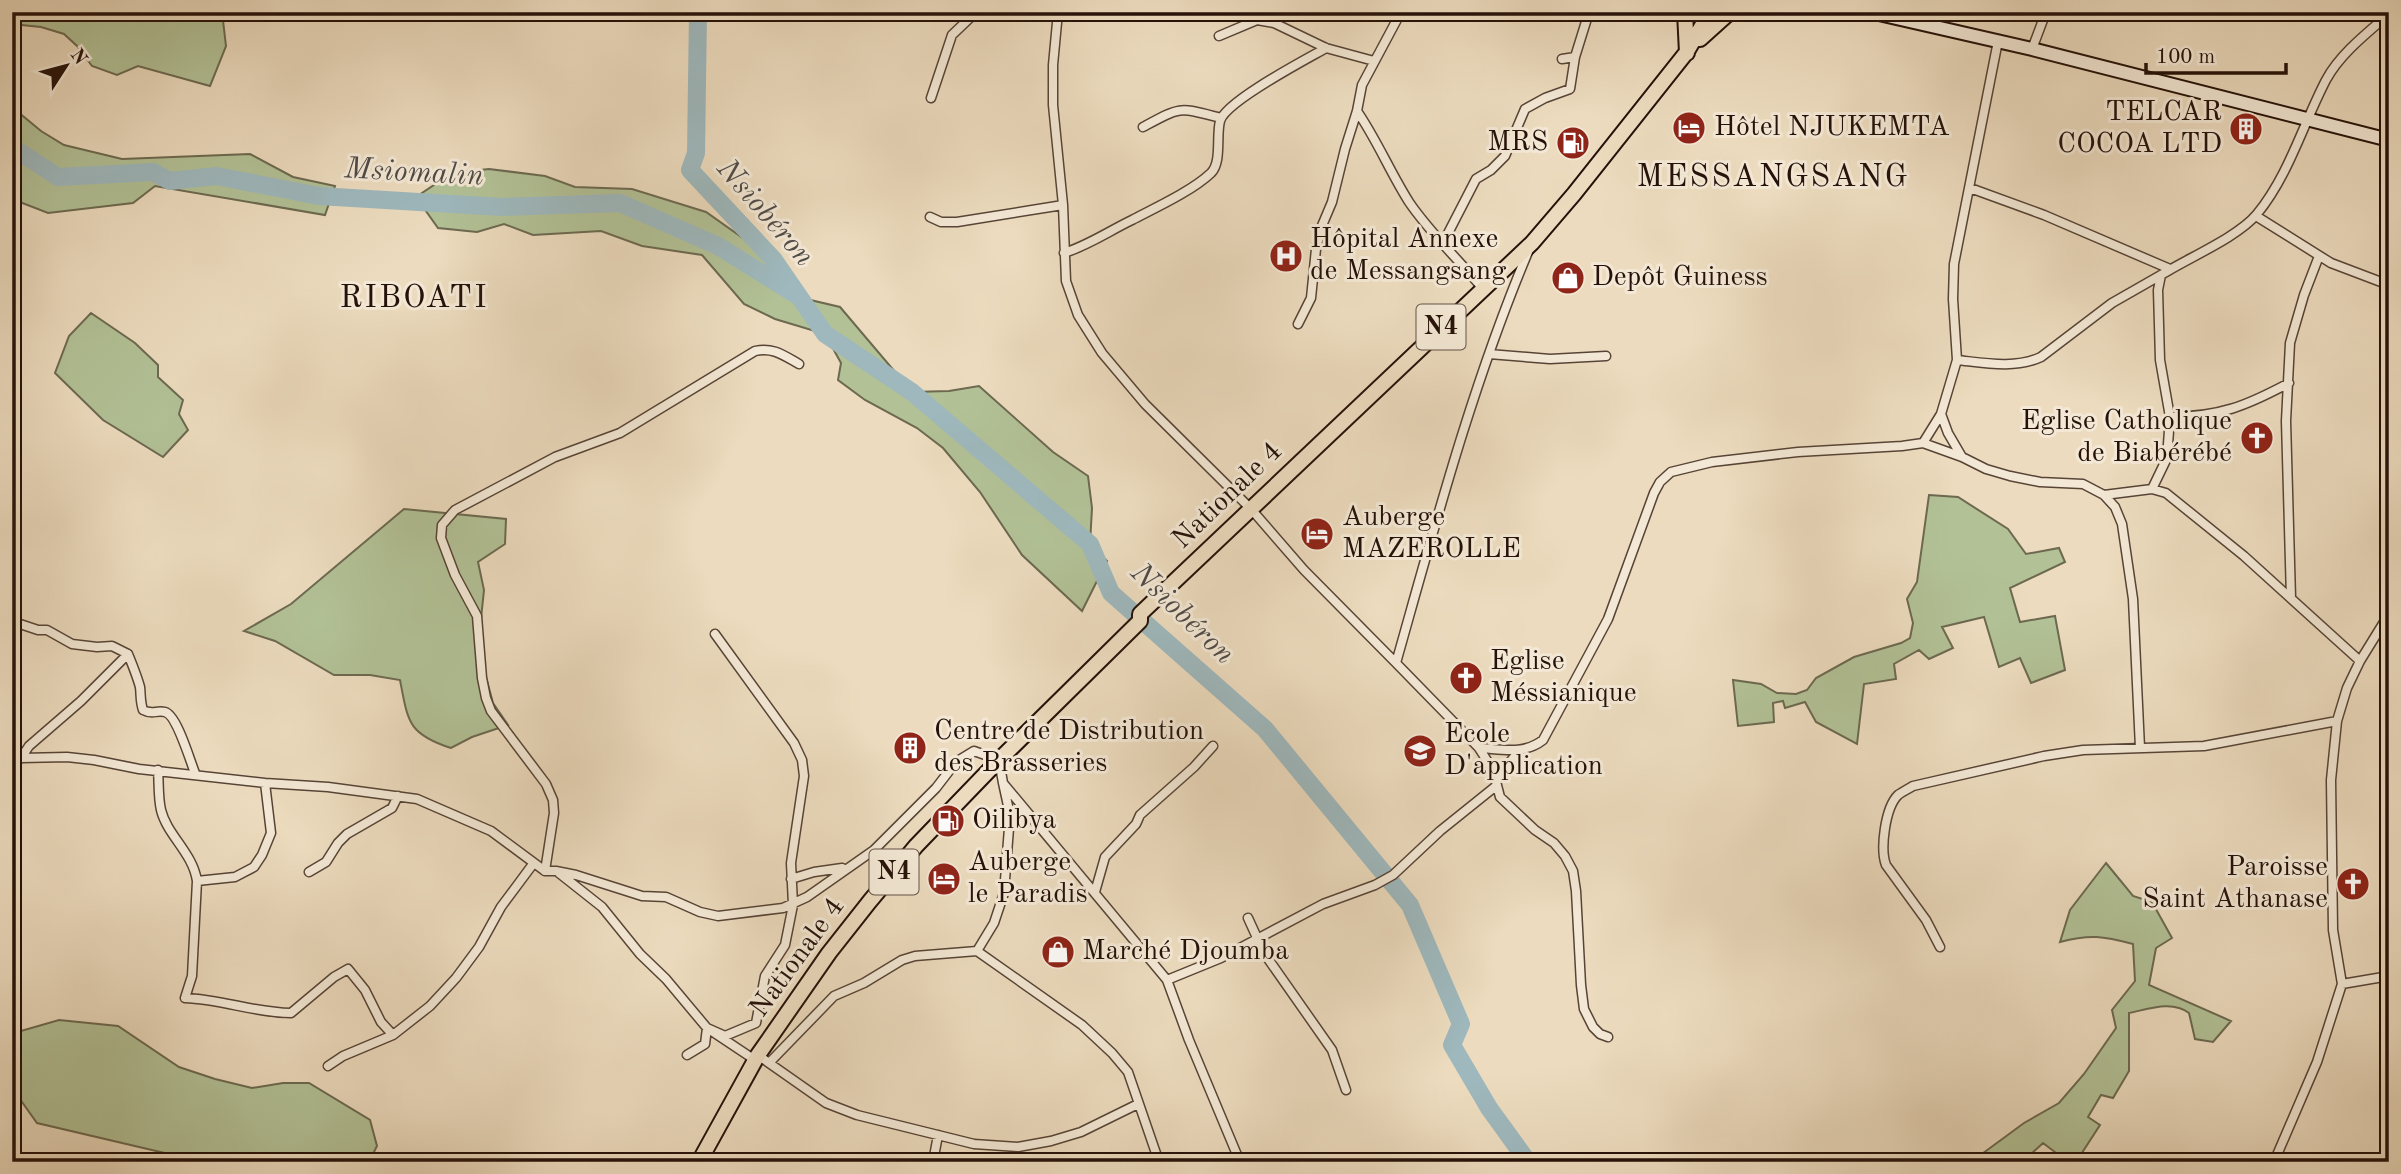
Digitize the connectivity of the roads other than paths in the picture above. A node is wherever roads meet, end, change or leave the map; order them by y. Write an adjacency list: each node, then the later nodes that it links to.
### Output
1 (976, 12): 22 (street)
2 (1058, 12): 29 (street)
3 (1248, 12): 13 (street)
4 (1276, 12): 13 (street)
5 (1401, 12): 21 (street)
6 (1589, 12): 19 (street)
7 (1685, 12): 18 (highway)
8 (1710, 12): 18 (highway, Nationale 4 / N4)
9 (1730, 12): 18 (highway)
10 (1870, 12): 15 (main road)
11 (2046, 12): 17 (street)
12 (2389, 14): 25 (street)
13 (1257, 19): 14 (street); 16 (street)
14 (1219, 36)
15 (1998, 41): 17 (main road); 28 (street)
16 (1326, 48): 21 (street); 24 (street)
17 (2032, 49): 25 (main road)
18 (1689, 50): 33 (highway, Nationale 4 / N4)
19 (1576, 57): 20 (street); 32 (street)
20 (1562, 59)
21 (1374, 61): 23 (street)
22 (931, 98)
23 (1357, 111): 32 (street); 40 (street)
24 (1221, 118): 26 (street); 34 (street)
25 (2309, 120): 27 (main road); 30 (street)
26 (1143, 127)
27 (2389, 140)
28 (1970, 188): 36 (street); 43 (street)
29 (1063, 205): 31 (street); 34 (street)
30 (2256, 216): 35 (street); 36 (street)
31 (930, 217)
32 (1443, 243): 39 (street)
33 (1532, 243): 39 (highway, Nationale 4 / N4); 41 (street)
34 (1064, 253): 52 (street)
35 (2319, 256): 38 (street); 45 (street)
36 (2170, 269): 37 (street)
37 (2161, 275): 43 (street); 47 (street)
38 (2389, 285)
39 (1483, 289): 52 (highway, Nationale 4 / N4)
40 (1298, 324)
41 (1489, 354): 42 (street); 59 (street)
42 (1606, 356)
43 (1956, 360): 46 (street)
44 (799, 364): 76 (street)
45 (2289, 383): 47 (street); 53 (street)
46 (1941, 414): 48 (street); 49 (street)
47 (2169, 417): 50 (street)
48 (1923, 443): 49 (street); 64 (street)
49 (1962, 457): 51 (street)
50 (2152, 489): 51 (street); 53 (street)
51 (2104, 495): 63 (street)
52 (1251, 509): 59 (street); 66 (highway, Nationale 4 / N4)
53 (2291, 598): 58 (street)
54 (2389, 614): 58 (street)
55 (12, 619): 57 (street)
56 (715, 634): 79 (street)
57 (128, 654): 65 (street); 69 (street)
58 (2360, 661): 60 (street)
59 (1395, 663): 62 (street)
60 (2337, 721): 63 (street); 89 (street)
61 (1213, 746): 81 (street)
62 (1479, 748): 64 (street); 72 (street)
63 (2140, 748): 85 (street)
64 (1519, 751): 72 (street)
65 (16, 757): 67 (street); 68 (street)
66 (999, 760): 71 (street); 75 (street); 94 (highway, Nationale 4 / N4)
67 (12, 765)
68 (158, 770): 69 (street); 80 (street)
69 (195, 773): 70 (street)
70 (265, 783): 73 (street); 80 (street)
71 (1003, 783): 81 (street); 86 (street)
72 (1496, 783): 84 (street); 92 (street)
73 (398, 796): 74 (street); 78 (street)
74 (533, 864): 76 (street); 91 (street)
75 (845, 868): 79 (street); 82 (street)
76 (545, 871): 77 (street)
77 (556, 871): 82 (street); 90 (street)
78 (309, 872)
79 (791, 879): 82 (street)
80 (197, 881): 91 (street)
81 (1095, 892): 88 (street)
82 (793, 905): 90 (street)
83 (1248, 918): 84 (street)
84 (1257, 940): 88 (street); 96 (street)
85 (1940, 947)
86 (977, 951): 94 (street); 97 (street)
87 (2389, 976): 89 (street)
88 (1167, 980): 102 (street)
89 (2342, 984): 103 (street)
90 (707, 1028): 93 (street); 94 (street)
91 (393, 1035): 95 (street)
92 (1608, 1037)
93 (687, 1055)
94 (761, 1059): 98 (street); 99 (highway, Nationale 4 / N4)
95 (328, 1066)
96 (1346, 1090)
97 (1138, 1104): 98 (street); 101 (street)
98 (938, 1135): 100 (street)
99 (699, 1162)
100 (933, 1162)
101 (1159, 1162)
102 (1240, 1162)
103 (2274, 1162)

